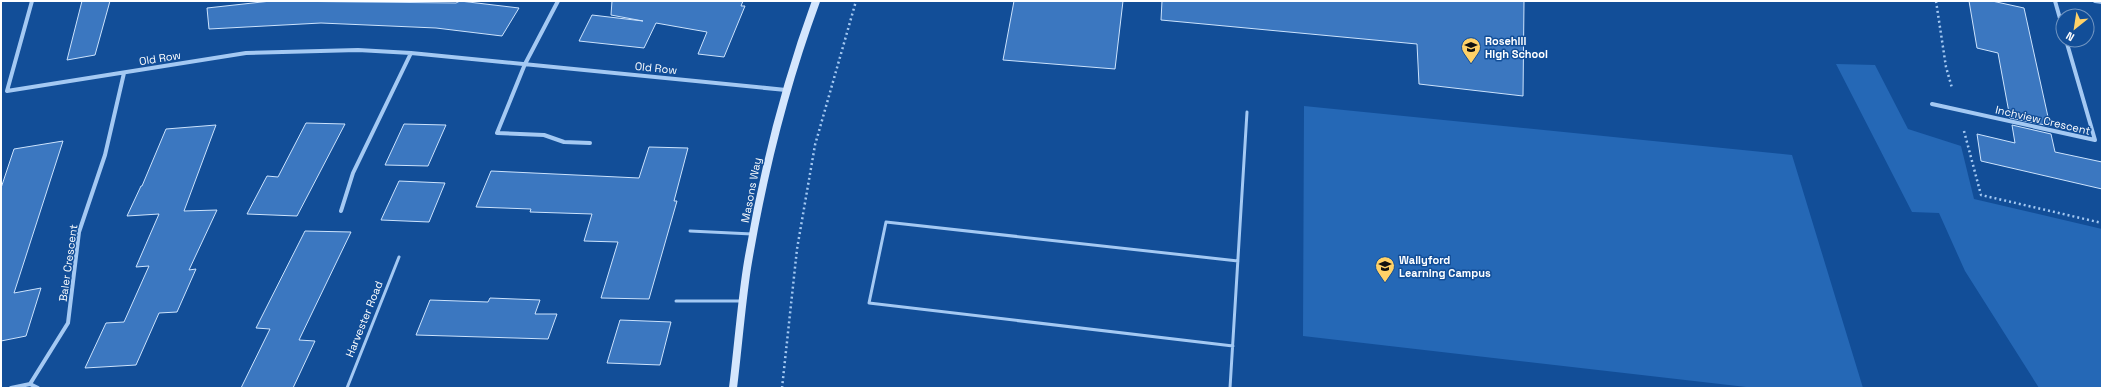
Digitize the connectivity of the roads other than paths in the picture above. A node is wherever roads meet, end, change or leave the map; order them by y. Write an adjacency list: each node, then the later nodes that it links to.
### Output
1 (32, 1): 9 (street, Old Row)
2 (558, 1): 8 (street)
3 (816, 1): 10 (street, Masons Way)
4 (2095, 1): 5 (street)
5 (2102, 2)
6 (2068, 48): 11 (street, Inchview Crescent)
7 (412, 53): 8 (street, Old Row); 9 (street, Old Row); 14 (street)
8 (524, 64): 10 (street, Old Row); 13 (street)
9 (124, 73): 22 (street, Baler Crescent)
10 (786, 90): 16 (street, Masons Way)
11 (1932, 104)
12 (1247, 112): 18 (lane)
13 (590, 143)
14 (341, 211)
15 (690, 231): 16 (lane)
16 (754, 234): 20 (street, Masons Way)
17 (398, 257): 25 (lane, Harvester Road)
18 (1238, 262): 21 (lane); 21 (lane)
19 (676, 301): 20 (lane)
20 (743, 301): 26 (street, Masons Way)
21 (1233, 346): 27 (lane)
22 (30, 384): 23 (street); 24 (street)
23 (11, 388)
24 (38, 388)
25 (346, 388)
26 (733, 388)
27 (1230, 388)

